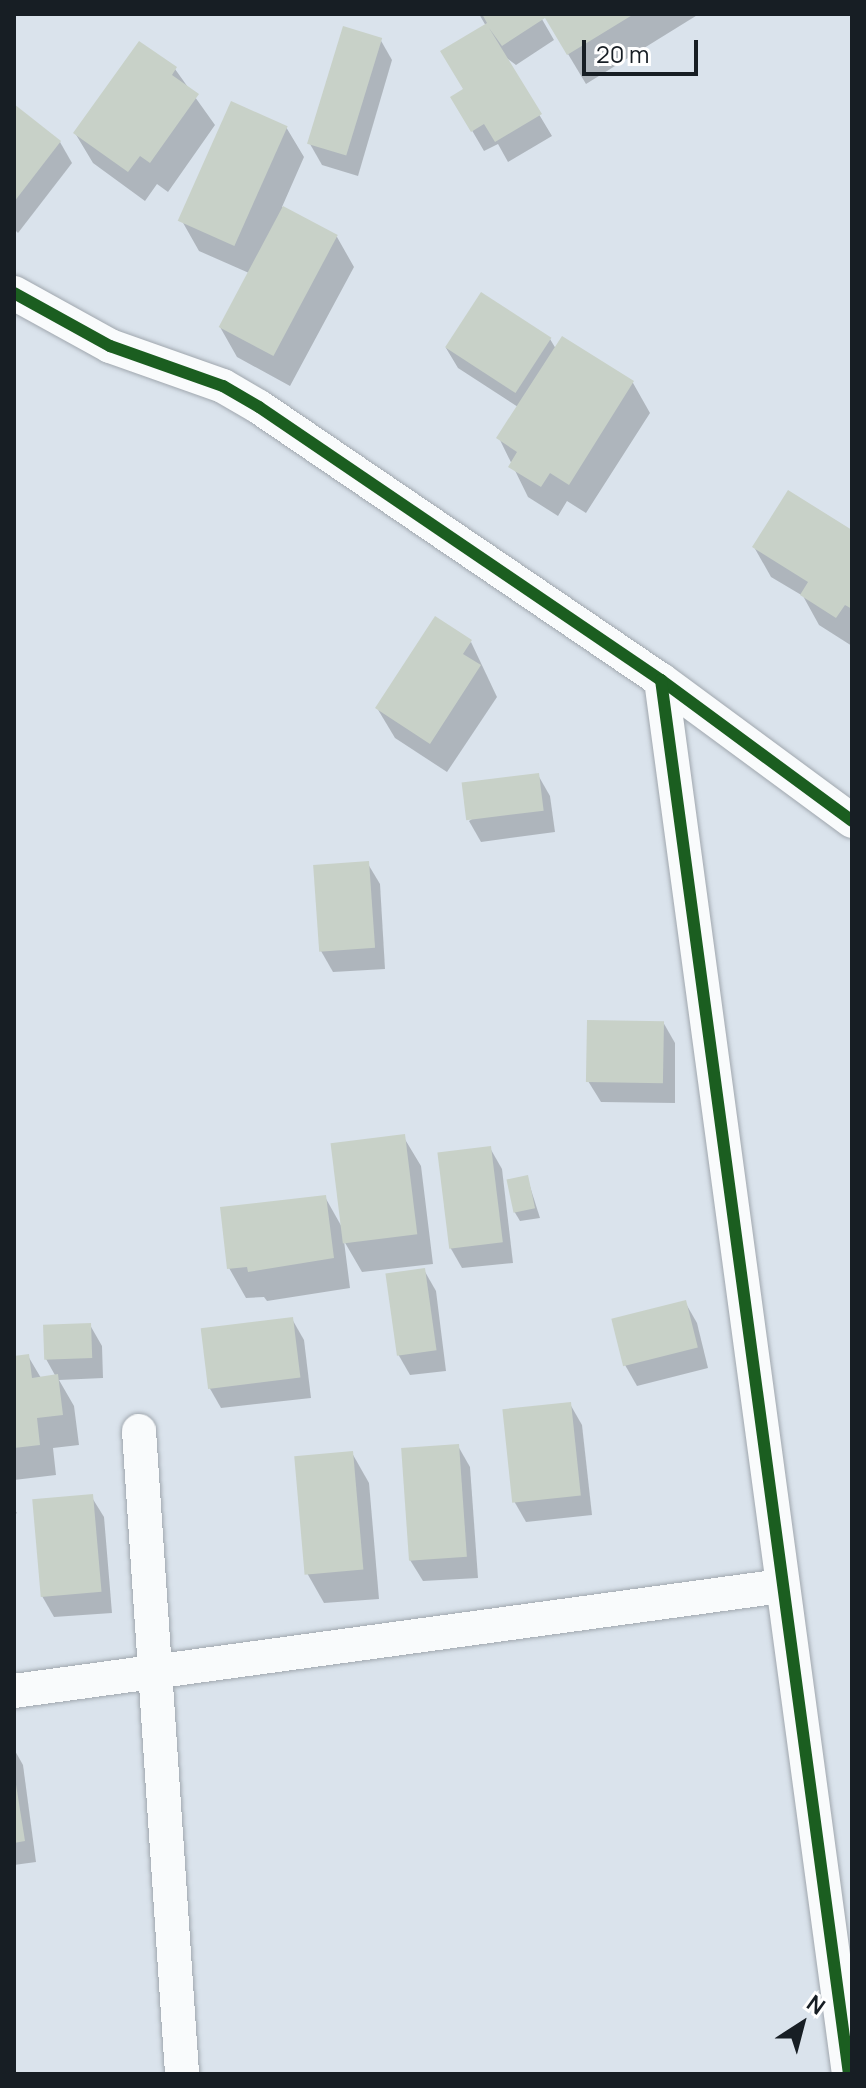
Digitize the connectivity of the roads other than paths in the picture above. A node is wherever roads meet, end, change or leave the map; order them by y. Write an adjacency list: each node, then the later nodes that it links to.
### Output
1 (14, 293): 2 (street)
2 (661, 680): 3 (street); 5 (street)
3 (852, 821)
4 (139, 1431): 6 (street)
5 (782, 1586): 6 (street); 9 (street)
6 (158, 1671): 7 (street); 8 (street)
7 (14, 1691)
8 (182, 2074)
9 (849, 2074)

